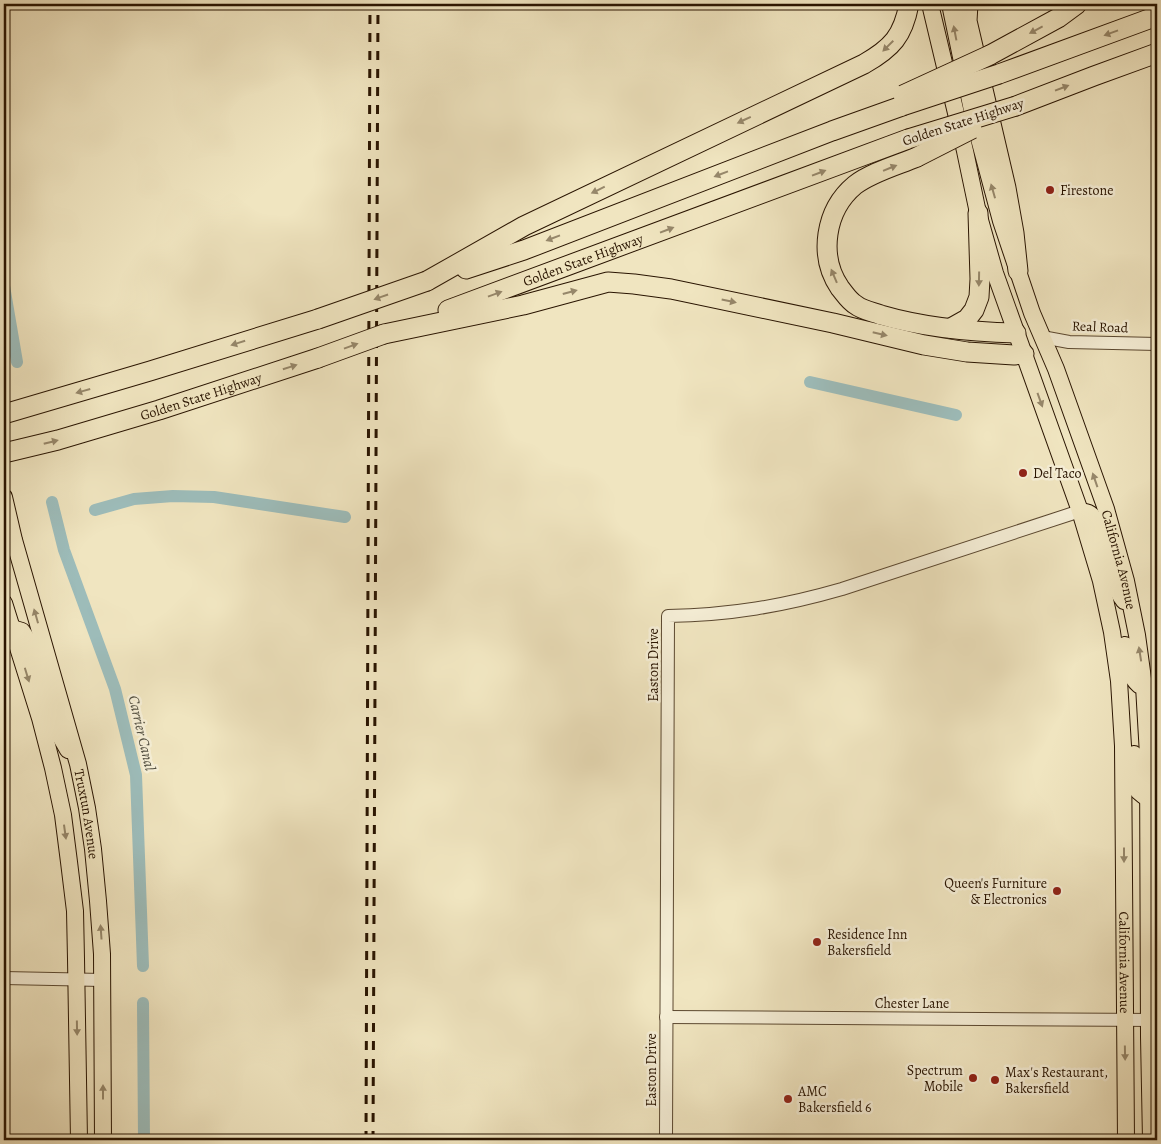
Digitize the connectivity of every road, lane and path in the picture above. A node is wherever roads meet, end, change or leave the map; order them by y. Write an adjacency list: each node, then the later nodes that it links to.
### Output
1 (909, 4): 12 (highway, one-way to 12)
2 (930, 4): 10 (main road, California Avenue)
3 (950, 4): 11 (main road, California Avenue, one-way to 3)
4 (1077, 4): 8 (highway, one-way to 8, bridge)
5 (966, 10): 11 (highway)
6 (1157, 16): 8 (highway, one-way to 8, bridge)
7 (1157, 54): 9 (highway, Golden State Highway, one-way to 7)
8 (901, 101): 12 (highway, one-way to 12)
9 (1016, 106): 13 (highway, one-way to 9, bridge); 15 (highway, Golden State Highway, one-way to 9, bridge)
10 (978, 213): 13 (highway, one-way to 13); 14 (main road, California Avenue)
11 (1018, 271): 16 (main road, California Avenue)
12 (427, 282): 19 (highway, one-way to 19, bridge)
13 (951, 328): 14 (highway)
14 (1016, 333): 16 (main road); 18 (main road, California Avenue)
15 (384, 334): 18 (highway, one-way to 18); 20 (highway, Golden State Highway, one-way to 15, bridge)
16 (1042, 337): 17 (street, Real Road); 18 (main road); 25 (main road, California Avenue, one-way to 16)
17 (1157, 344)
18 (1024, 354): 22 (main road, California Avenue, one-way to 22)
19 (4, 414)
20 (4, 453)
21 (4, 497): 29 (main road, Truxtun Avenue, one-way to 21)
22 (1080, 511): 24 (main road, California Avenue); 25 (main road); 34 (street, Easton Drive)
23 (4, 603): 26 (main road, Truxtun Avenue)
24 (1107, 608): 27 (main road); 28 (main road, California Avenue)
25 (1133, 613): 27 (main road, California Avenue, one-way to 25)
26 (8, 629): 29 (main road); 32 (main road, Truxtun Avenue, one-way to 32)
27 (1144, 686): 30 (main road, California Avenue)
28 (1122, 703): 30 (main road); 35 (main road, California Avenue, one-way to 35)
29 (78, 764): 33 (main road, Truxtun Avenue, one-way to 29)
30 (1148, 796): 36 (main road, California Avenue)
31 (4, 978): 32 (street)
32 (76, 980): 33 (street); 37 (main road, Truxtun Avenue, one-way to 37)
33 (102, 980): 38 (main road, Truxtun Avenue, one-way to 33)
34 (666, 1017): 35 (street, Chester Lane); 39 (street, Easton Drive)
35 (1125, 1020): 36 (street, Chester Lane); 40 (main road, California Avenue, one-way to 40)
36 (1153, 1020): 41 (main road, California Avenue)
37 (79, 1140)
38 (103, 1140)
39 (666, 1140)
40 (1126, 1140)
41 (1151, 1140)

